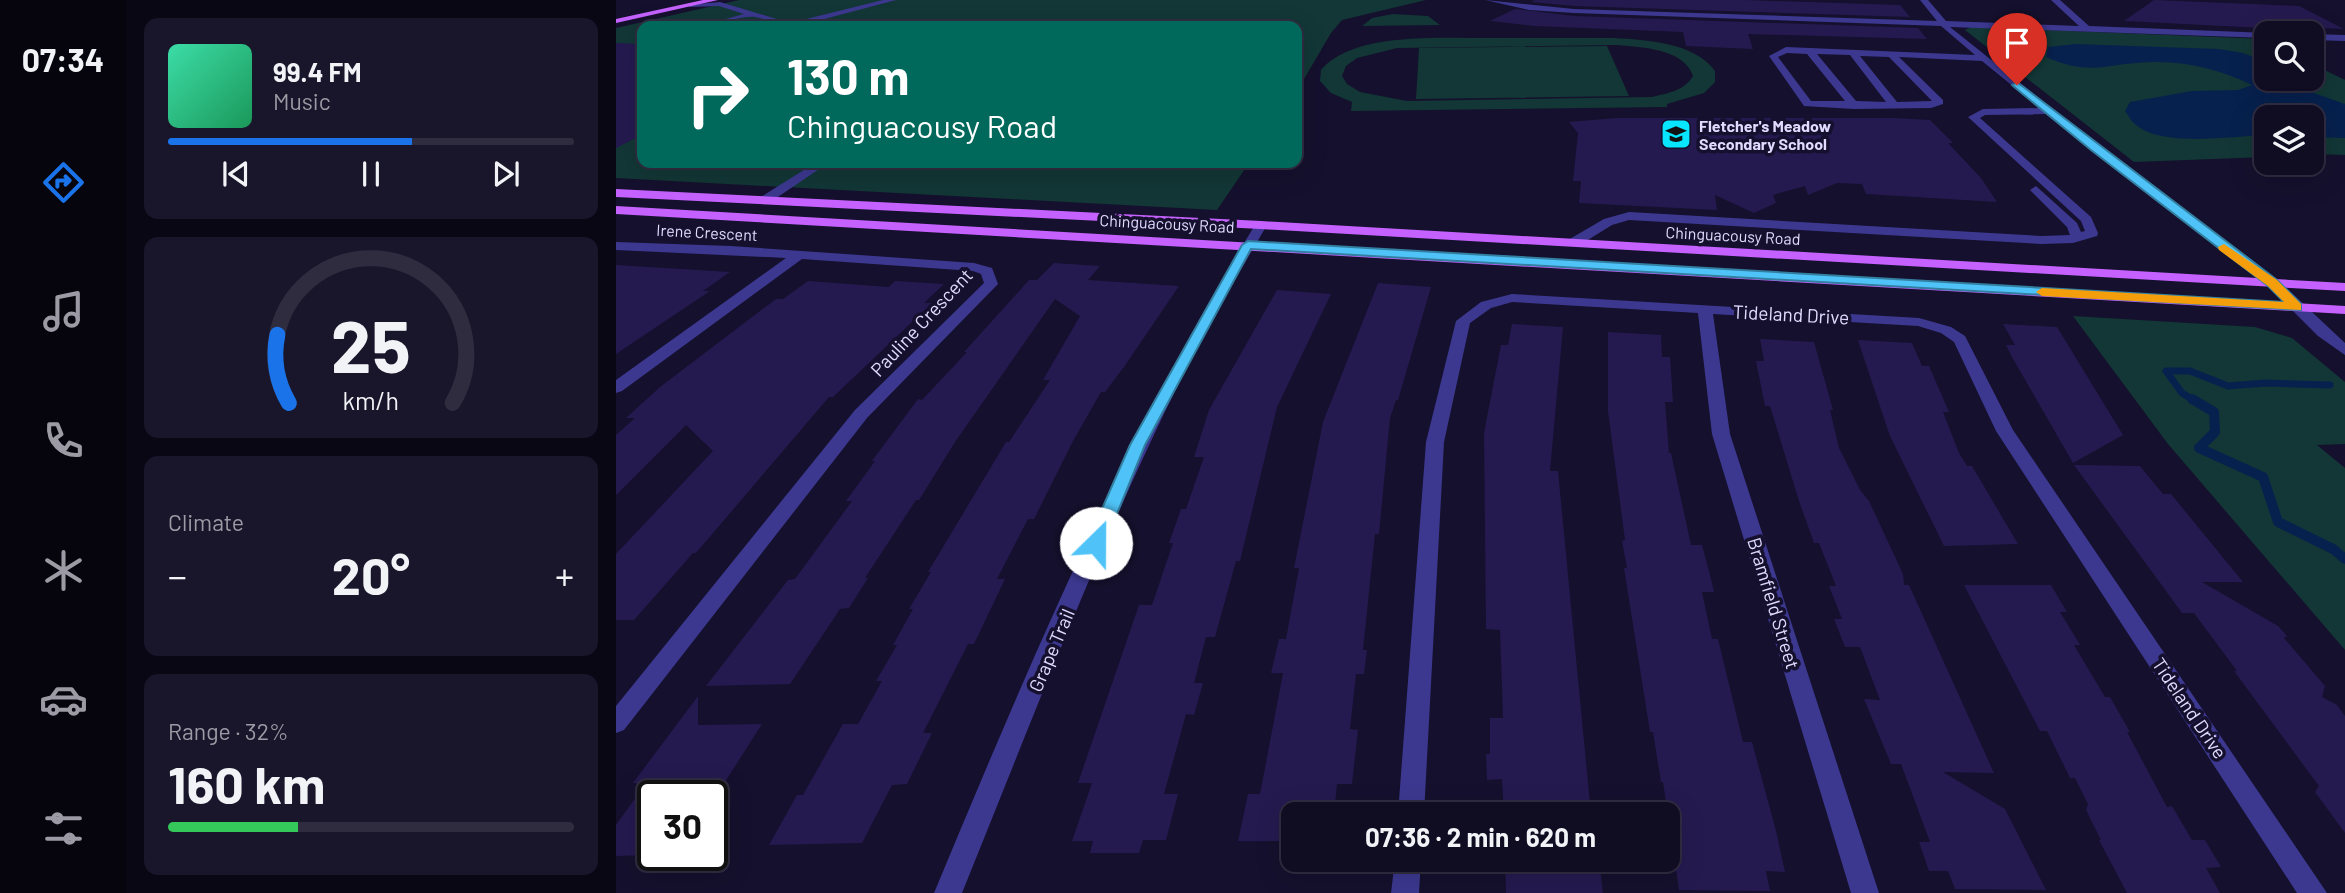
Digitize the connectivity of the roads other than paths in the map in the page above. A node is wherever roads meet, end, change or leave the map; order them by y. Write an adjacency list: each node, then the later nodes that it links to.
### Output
1 (892, 0): 14 (street)
2 (1489, 0): 15 (street)
3 (1924, 0): 15 (street)
4 (2054, 0): 16 (street)
5 (2334, 0): 6 (street)
6 (2345, 0)
7 (715, 1): 8 (street); 9 (street)
8 (687, 2): 10 (main road); 11 (main road)
9 (753, 14): 12 (street); 13 (street)
10 (616, 15)
11 (616, 21)
12 (724, 21)
13 (775, 21)
14 (810, 21)
15 (1941, 23): 16 (street); 23 (street)
16 (2085, 27): 17 (street)
17 (2254, 34)
18 (2324, 37): 19 (street)
19 (2345, 38)
20 (1810, 51): 21 (street); 24 (street); 24 (street)
21 (1853, 53): 22 (street); 25 (street)
22 (1892, 55): 23 (street); 25 (street)
23 (1983, 58): 26 (street)
24 (1854, 106): 25 (street)
25 (1895, 106)
26 (2050, 111): 32 (street); 36 (street)
27 (814, 168): 29 (street)
28 (616, 193): 29 (main road, Chinguacousy Road)
29 (765, 200): 31 (main road, Chinguacousy Road)
30 (616, 210): 33 (main road, Chinguacousy Road)
31 (1261, 225): 32 (main road, Chinguacousy Road); 33 (street, Grape Trail)
32 (1573, 243): 36 (main road, Chinguacousy Road)
33 (1248, 245): 38 (main road, Chinguacousy Road); 46 (street, Grape Trail)
34 (616, 246): 35 (street, Irene Crescent)
35 (797, 256): 42 (street); 43 (street, Pauline Crescent)
36 (2273, 283): 37 (main road, Chinguacousy Road); 38 (street)
37 (2345, 287)
38 (2296, 307): 40 (main road, Chinguacousy Road); 41 (street)
39 (1705, 309): 44 (street, Tideland Drive); 48 (street, Bramfield Street); 49 (street, Tideland Drive)
40 (2345, 310)
41 (2345, 350)
42 (616, 388)
43 (616, 723)
44 (1412, 802)
45 (1407, 872): 47 (street)
46 (948, 893)
47 (1405, 893)
48 (1865, 893)
49 (2313, 893)

